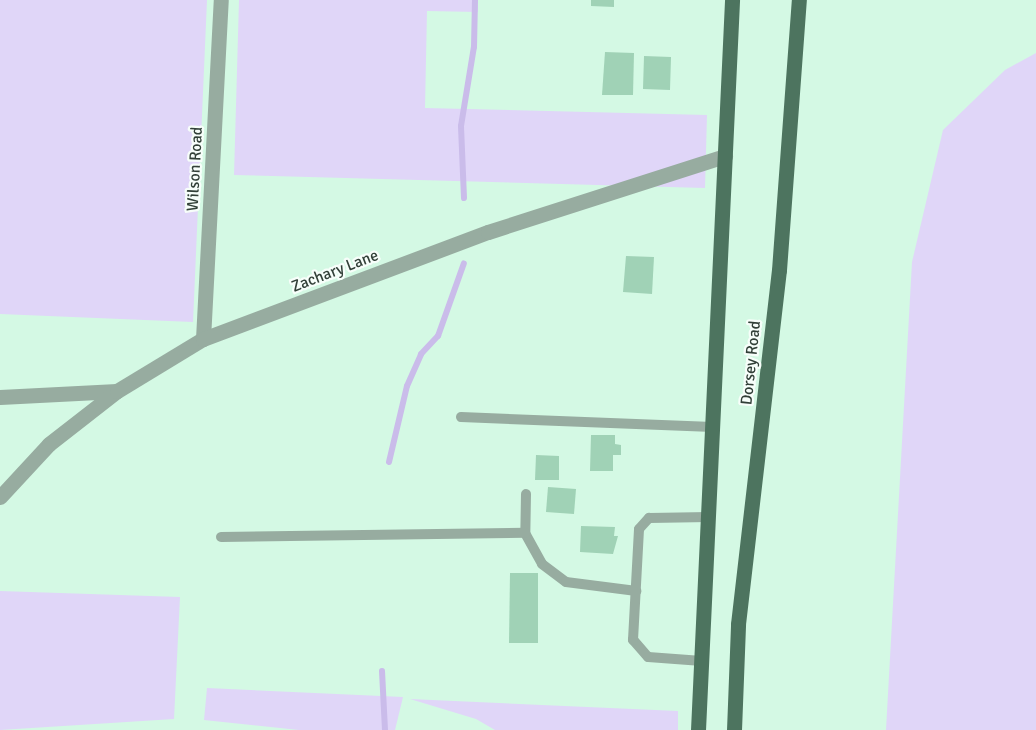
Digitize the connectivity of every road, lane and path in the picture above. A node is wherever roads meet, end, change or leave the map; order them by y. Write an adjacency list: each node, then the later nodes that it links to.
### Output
1 (221, 0): 5 (street, Wilson Road)
2 (732, 0): 4 (main road, Dorsey Road)
3 (799, 0): 18 (main road, Dorsey Road)
4 (725, 156): 5 (street, Zachary Lane); 9 (main road, Dorsey Road)
5 (203, 339): 6 (street, Zachary Lane)
6 (117, 391): 7 (street); 11 (street, Zachary Lane)
7 (0, 398)
8 (460, 417): 9 (lane)
9 (713, 427): 12 (main road, Dorsey Road)
10 (526, 494): 13 (lane)
11 (0, 497)
12 (709, 516): 15 (lane); 16 (main road, Dorsey Road)
13 (525, 533): 14 (lane); 15 (lane)
14 (221, 537)
15 (636, 591): 16 (lane)
16 (702, 661): 17 (main road, Dorsey Road)
17 (698, 730)
18 (734, 730)

